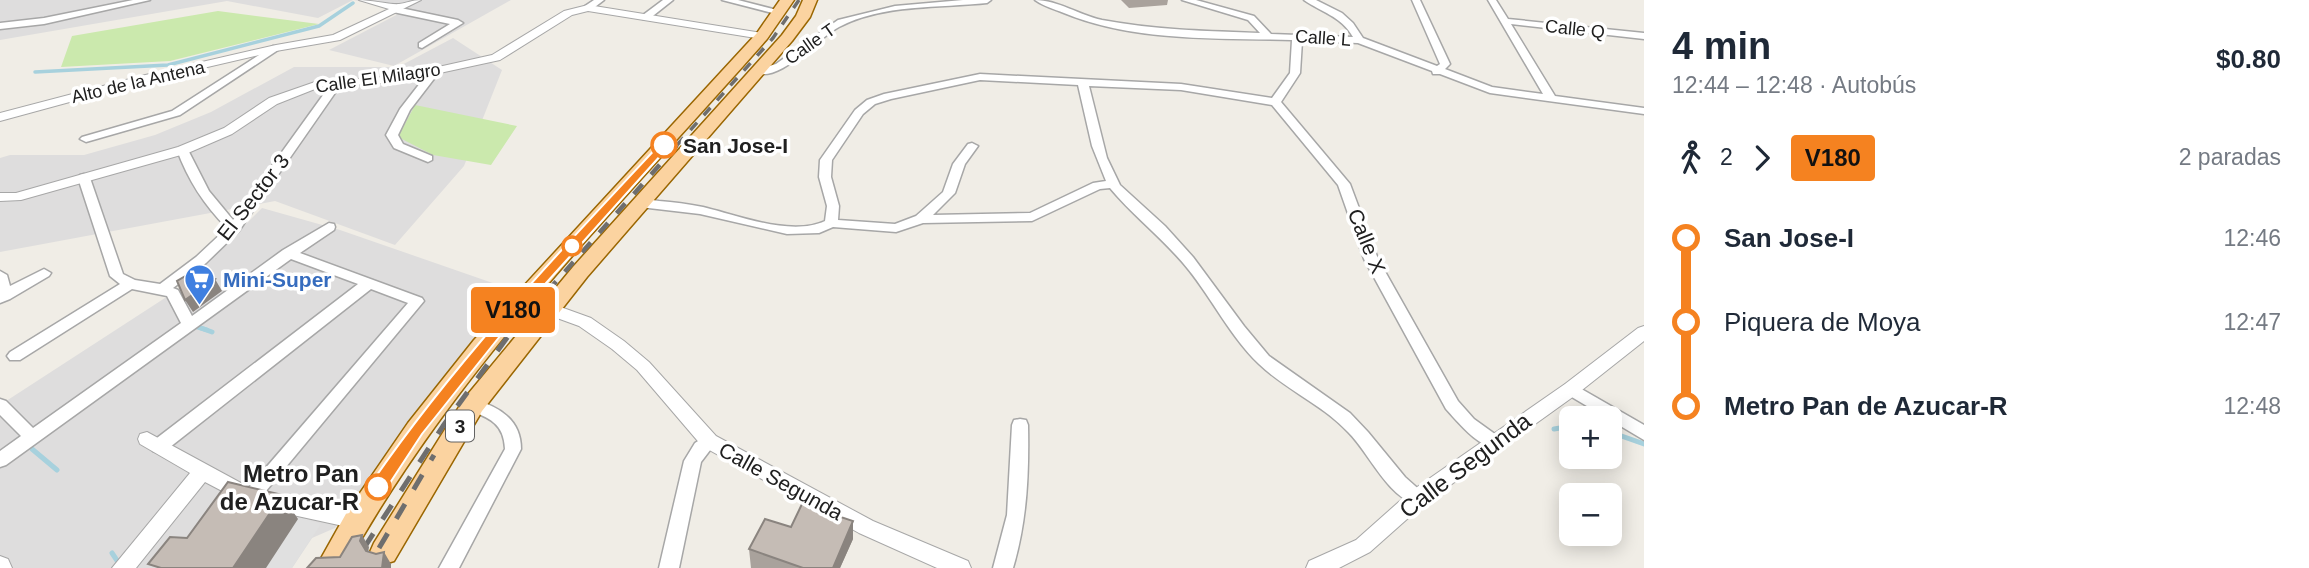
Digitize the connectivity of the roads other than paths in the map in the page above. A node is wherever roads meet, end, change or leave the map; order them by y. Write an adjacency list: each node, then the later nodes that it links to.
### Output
1 (146, 0): 19 (street)
2 (364, 0): 16 (street)
3 (416, 0): 16 (street, Alto de la Antena)
4 (600, 0): 15 (street)
5 (669, 0): 17 (street)
6 (726, 0): 14 (street)
7 (810, 0): 28 (main road, 3)
8 (987, 0): 28 (street, Calle T)
9 (1039, 0): 20 (street, Calle L)
10 (1186, 0): 20 (street)
11 (1308, 0): 24 (street)
12 (1416, 0): 29 (street)
13 (1492, 0): 18 (street)
14 (784, 6): 21 (main road, 3)
15 (588, 8): 17 (street); 27 (street, Calle El Milagro)
16 (398, 9): 25 (street); 26 (street, Alto de la Antena)
17 (646, 17): 21 (street)
18 (1506, 21): 23 (street, Calle Q); 32 (street)
19 (0, 26)
20 (1267, 35): 22 (street, Calle L)
21 (762, 36): 55 (main road, 3)
22 (1297, 36): 24 (street, Calle L); 33 (street)
23 (1644, 36)
24 (1359, 40): 29 (street, Calle L)
25 (422, 46)
26 (276, 48): 35 (street, Alto de la Antena); 36 (street)
27 (435, 71): 38 (street, Calle El Milagro); 39 (street)
28 (758, 71): 43 (main road, 3)
29 (1437, 72): 32 (street, Calle L)
30 (1082, 81): 33 (street); 41 (street); 45 (street)
31 (330, 93): 47 (street, El Sector 3)
32 (1552, 100): 34 (street, Calle L)
33 (1275, 102): 68 (street, Calle X)
34 (1644, 111)
35 (0, 117)
36 (86, 139)
37 (972, 146): 44 (street)
38 (183, 150): 40 (street, Calle El Milagro); 47 (street)
39 (428, 158)
40 (84, 178): 42 (street, Calle El Milagro); 52 (street)
41 (1113, 184): 44 (street); 72 (street)
42 (0, 199)
43 (640, 203): 45 (street); 56 (main road, 3)
44 (921, 219): 45 (street)
45 (831, 223)
46 (330, 227): 48 (street)
47 (234, 228): 53 (street, El Sector 3)
48 (288, 253): 51 (street); 57 (street)
49 (44, 273): 54 (street)
50 (0, 275): 54 (street)
51 (369, 283): 67 (street); 71 (street)
52 (130, 284): 53 (street); 59 (street)
53 (163, 289): 57 (street)
54 (3, 297)
55 (519, 303): 56 (street, Calle Segunda); 73 (main road, 3)
56 (549, 309): 62 (main road, 3); 66 (street, Calle Segunda)
57 (188, 323): 65 (street)
58 (1644, 332): 60 (street, Calle Segunda)
59 (15, 356)
60 (1571, 389): 64 (street); 68 (street, Calle Segunda)
61 (0, 405): 65 (street)
62 (473, 405): 74 (main road, 3); 78 (street)
63 (1020, 425): 81 (street)
64 (1644, 433)
65 (32, 437): 69 (street)
66 (709, 441): 76 (street, Calle Segunda); 79 (street)
67 (153, 442): 70 (street)
68 (1493, 442): 72 (street, Calle Segunda)
69 (0, 460)
70 (203, 471): 71 (street); 77 (street)
71 (250, 498): 73 (street)
72 (1417, 498): 82 (street, Calle Segunda)
73 (356, 520): 75 (main road, 3)
74 (384, 552)
75 (333, 562)
76 (928, 562): 80 (street, Calle Segunda)
77 (123, 568)
78 (449, 568)
79 (669, 568)
80 (960, 568)
81 (1003, 568)
82 (1317, 568)

